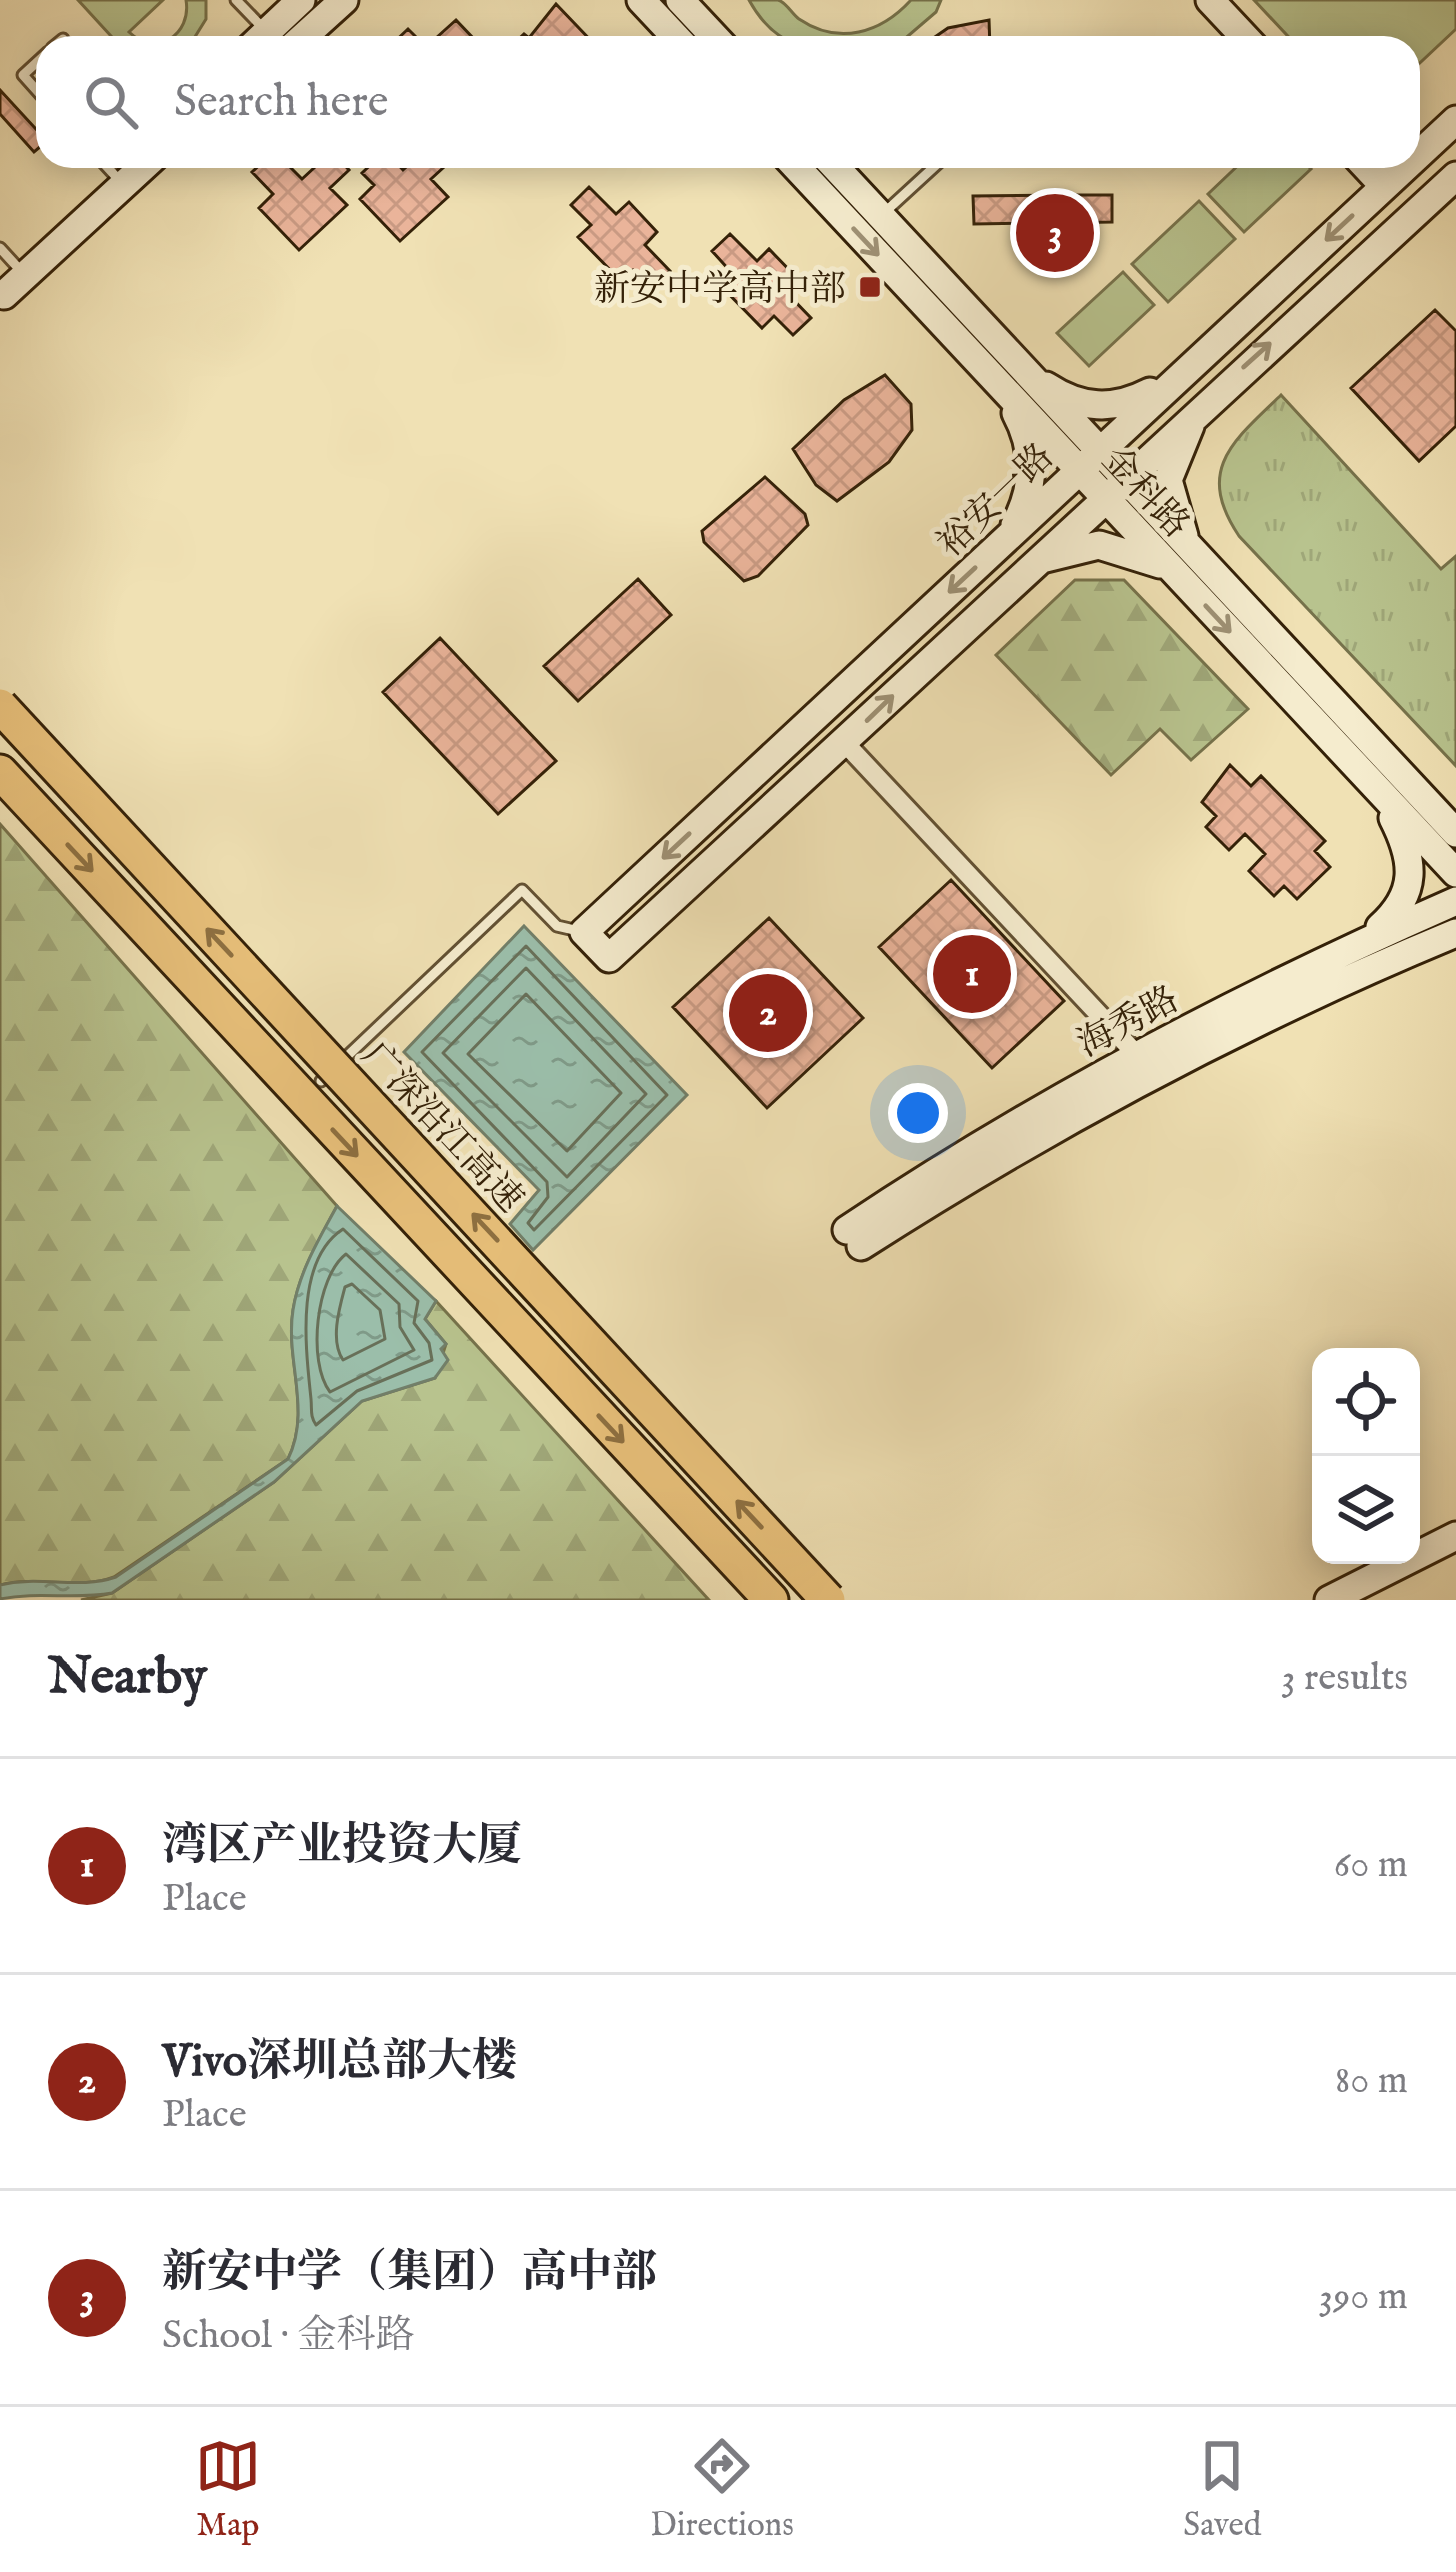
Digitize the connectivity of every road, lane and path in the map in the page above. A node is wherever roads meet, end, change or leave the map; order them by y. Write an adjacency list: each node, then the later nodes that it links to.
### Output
1 (236, 0): 7 (lane)
2 (301, 0): 8 (main road)
3 (344, 0): 9 (main road)
4 (641, 0): 10 (main road)
5 (680, 0): 11 (main road)
6 (1210, 0): 12 (main road)
7 (256, 36)
8 (262, 36)
9 (304, 36)
10 (675, 36)
11 (714, 36)
12 (1244, 36)
13 (36, 63): 14 (lane)
14 (36, 90)
15 (1456, 120): 16 (main road, 裕安一路)
16 (1420, 153)
17 (109, 168): 25 (lane)
18 (142, 168): 25 (main road)
19 (798, 168): 32 (main road, 金科路, one-way to 32)
20 (836, 168): 27 (main road, 金科路)
21 (933, 168): 27 (lane)
22 (1367, 168): 26 (main road)
23 (1404, 168): 26 (main road, 裕安一路)
24 (1456, 176): 33 (main road, 裕安一路, one-way to 24)
25 (124, 184): 29 (main road)
26 (1384, 186): 31 (main road, 裕安一路, one-way to 31)
27 (881, 216): 32 (main road, 金科路)
28 (0, 248): 29 (lane)
29 (26, 276): 30 (main road)
30 (2, 297)
31 (1175, 378): 32 (main road); 34 (main road, 裕安一路)
32 (1014, 381): 34 (main road, 金科路); 36 (main road)
33 (1205, 403): 35 (main road, 裕安一路); 37 (main road)
34 (1088, 460): 35 (main road, 金科路); 36 (main road, 裕安一路)
35 (1113, 488): 37 (main road, 金科路); 38 (main road, 裕安一路)
36 (1008, 537): 48 (main road, 裕安一路, one-way to 48)
37 (1180, 559): 38 (main road); 42 (main road, 金科路, one-way to 42); 43 (main road, 金科路)
38 (1032, 563): 40 (main road, 裕安一路, one-way to 38)
39 (0, 706): 58 (highway, 广深沿江高速, one-way to 39, bridge)
40 (844, 742): 48 (main road, 裕安一路); 53 (street)
41 (0, 772): 57 (highway, one-way to 57)
42 (1377, 788): 46 (main road, 金科路); 50 (main road)
43 (1428, 803): 44 (main road); 45 (main road, 金科路)
44 (1456, 819)
45 (1456, 833)
46 (1456, 873)
47 (1456, 901): 50 (main road, 海秀路)
48 (584, 932): 54 (lane)
49 (1456, 933): 52 (main road, 海秀路)
50 (1364, 941): 53 (main road, 海秀路)
51 (1456, 955): 52 (main road)
52 (1345, 979): 53 (main road, 海秀路)
53 (1136, 1054)
54 (321, 1081)
55 (1456, 1536): 59 (main road)
56 (1456, 1556): 60 (main road)
57 (771, 1600)
58 (828, 1600)
59 (1329, 1600)
60 (1368, 1600)

